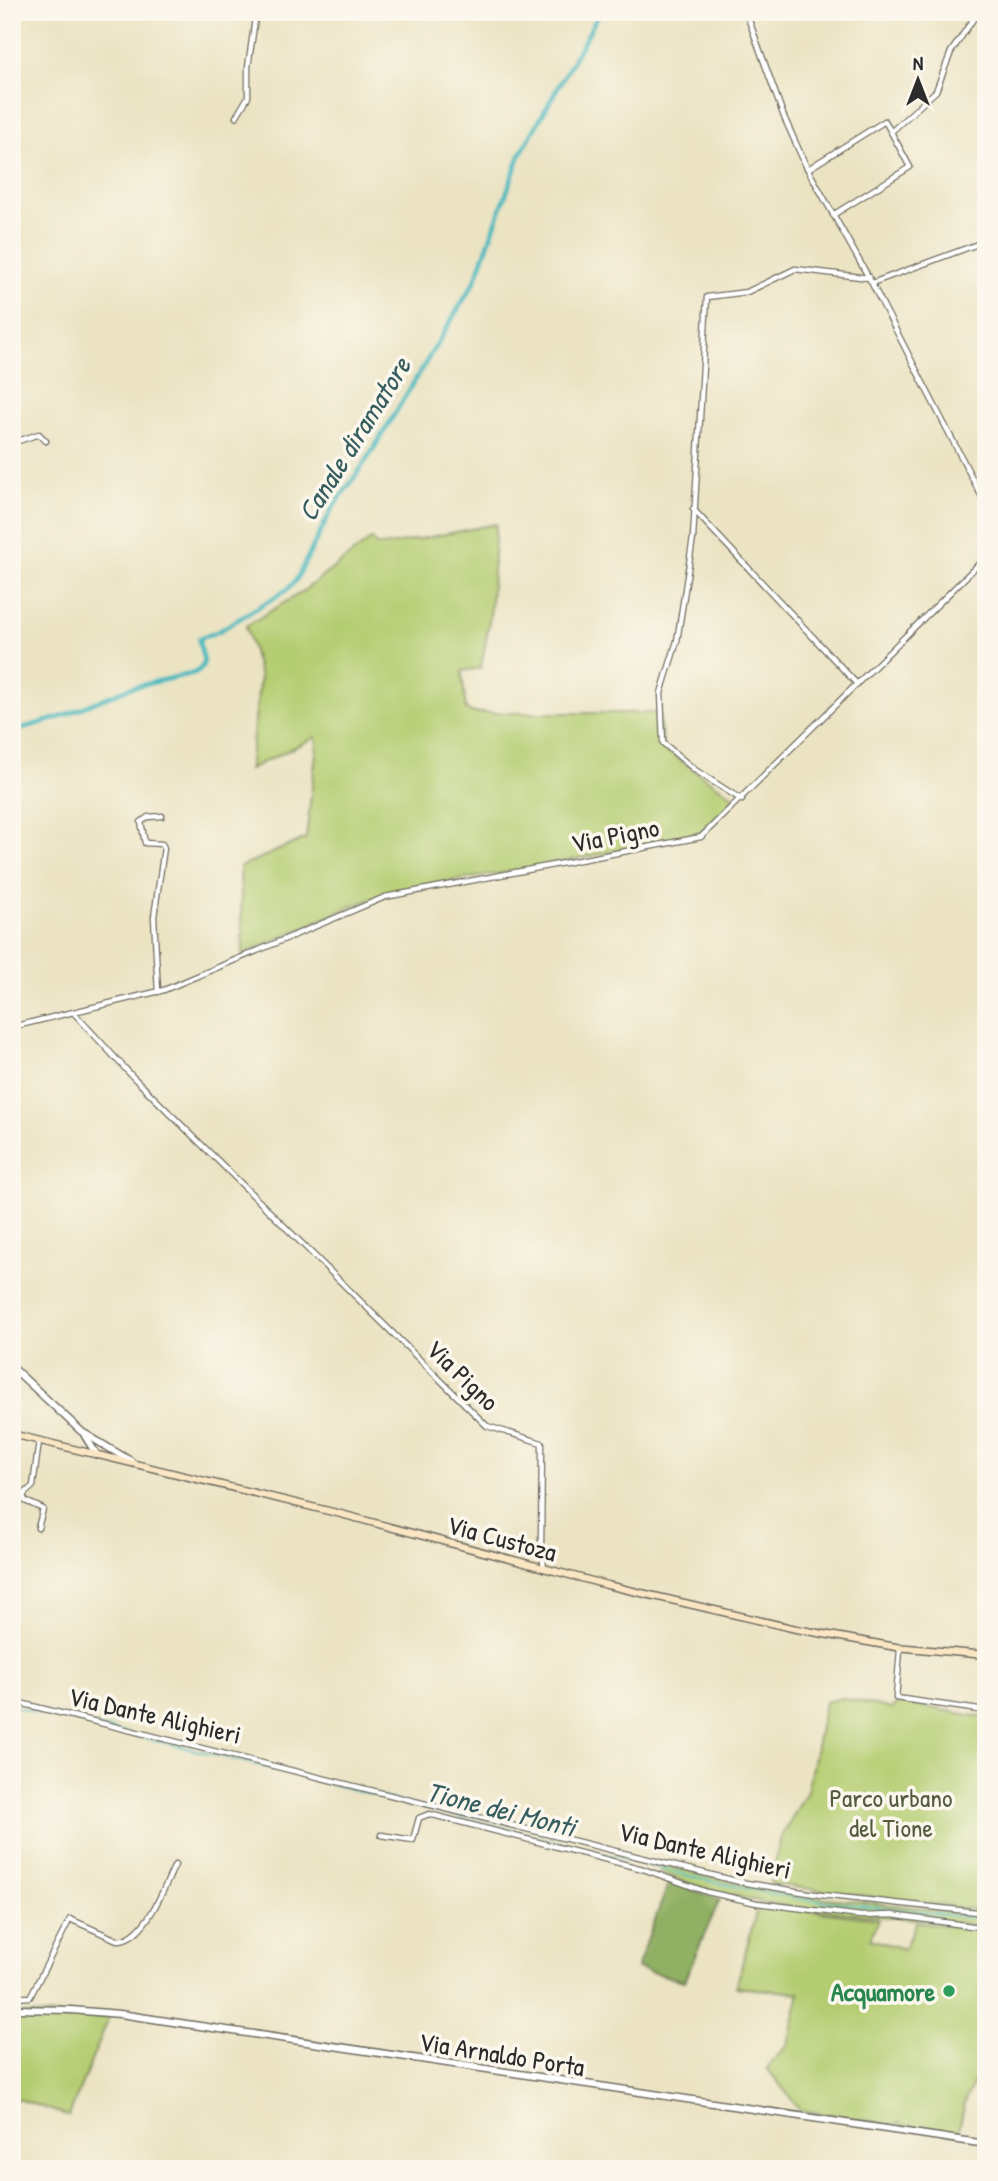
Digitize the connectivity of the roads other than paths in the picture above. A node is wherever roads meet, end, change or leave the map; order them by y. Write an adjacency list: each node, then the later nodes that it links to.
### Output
1 (256, 12): 4 (street)
2 (746, 12): 6 (street)
3 (978, 12): 5 (street)
4 (236, 117)
5 (892, 131): 6 (street); 7 (street)
6 (808, 169): 7 (street)
7 (833, 215): 9 (street)
8 (986, 241): 9 (street)
9 (870, 281): 12 (street); 13 (street)
10 (46, 441): 11 (street)
11 (12, 443)
12 (986, 505)
13 (693, 509): 15 (street); 16 (street)
14 (986, 556): 15 (street, Via Pigno)
15 (857, 684): 16 (street, Via Pigno)
16 (742, 800): 18 (street, Via Pigno)
17 (162, 816): 18 (street)
18 (158, 992): 19 (street, Via Pigno)
19 (73, 1013): 20 (street, Via Pigno); 30 (street, Via Pigno)
20 (12, 1027)
21 (12, 1367): 23 (street)
22 (12, 1434): 24 (main road, Via Custoza)
23 (84, 1435): 25 (street); 26 (street); 27 (street)
24 (38, 1441): 26 (main road, Via Custoza); 29 (street)
25 (95, 1442): 27 (street); 28 (street)
26 (81, 1451): 27 (main road, Via Custoza)
27 (97, 1455): 28 (main road, Via Custoza)
28 (146, 1467): 30 (main road, Via Custoza)
29 (38, 1528)
30 (544, 1569): 32 (main road, Via Custoza)
31 (900, 1650): 34 (street)
32 (986, 1655)
33 (12, 1700): 37 (street, Via Dante Alighieri)
34 (986, 1711)
35 (381, 1835): 38 (street)
36 (176, 1865): 39 (street)
37 (986, 1913)
38 (986, 1928)
39 (12, 1998)
40 (12, 2010): 41 (street, Via Arnaldo Porta)
41 (986, 2144)

